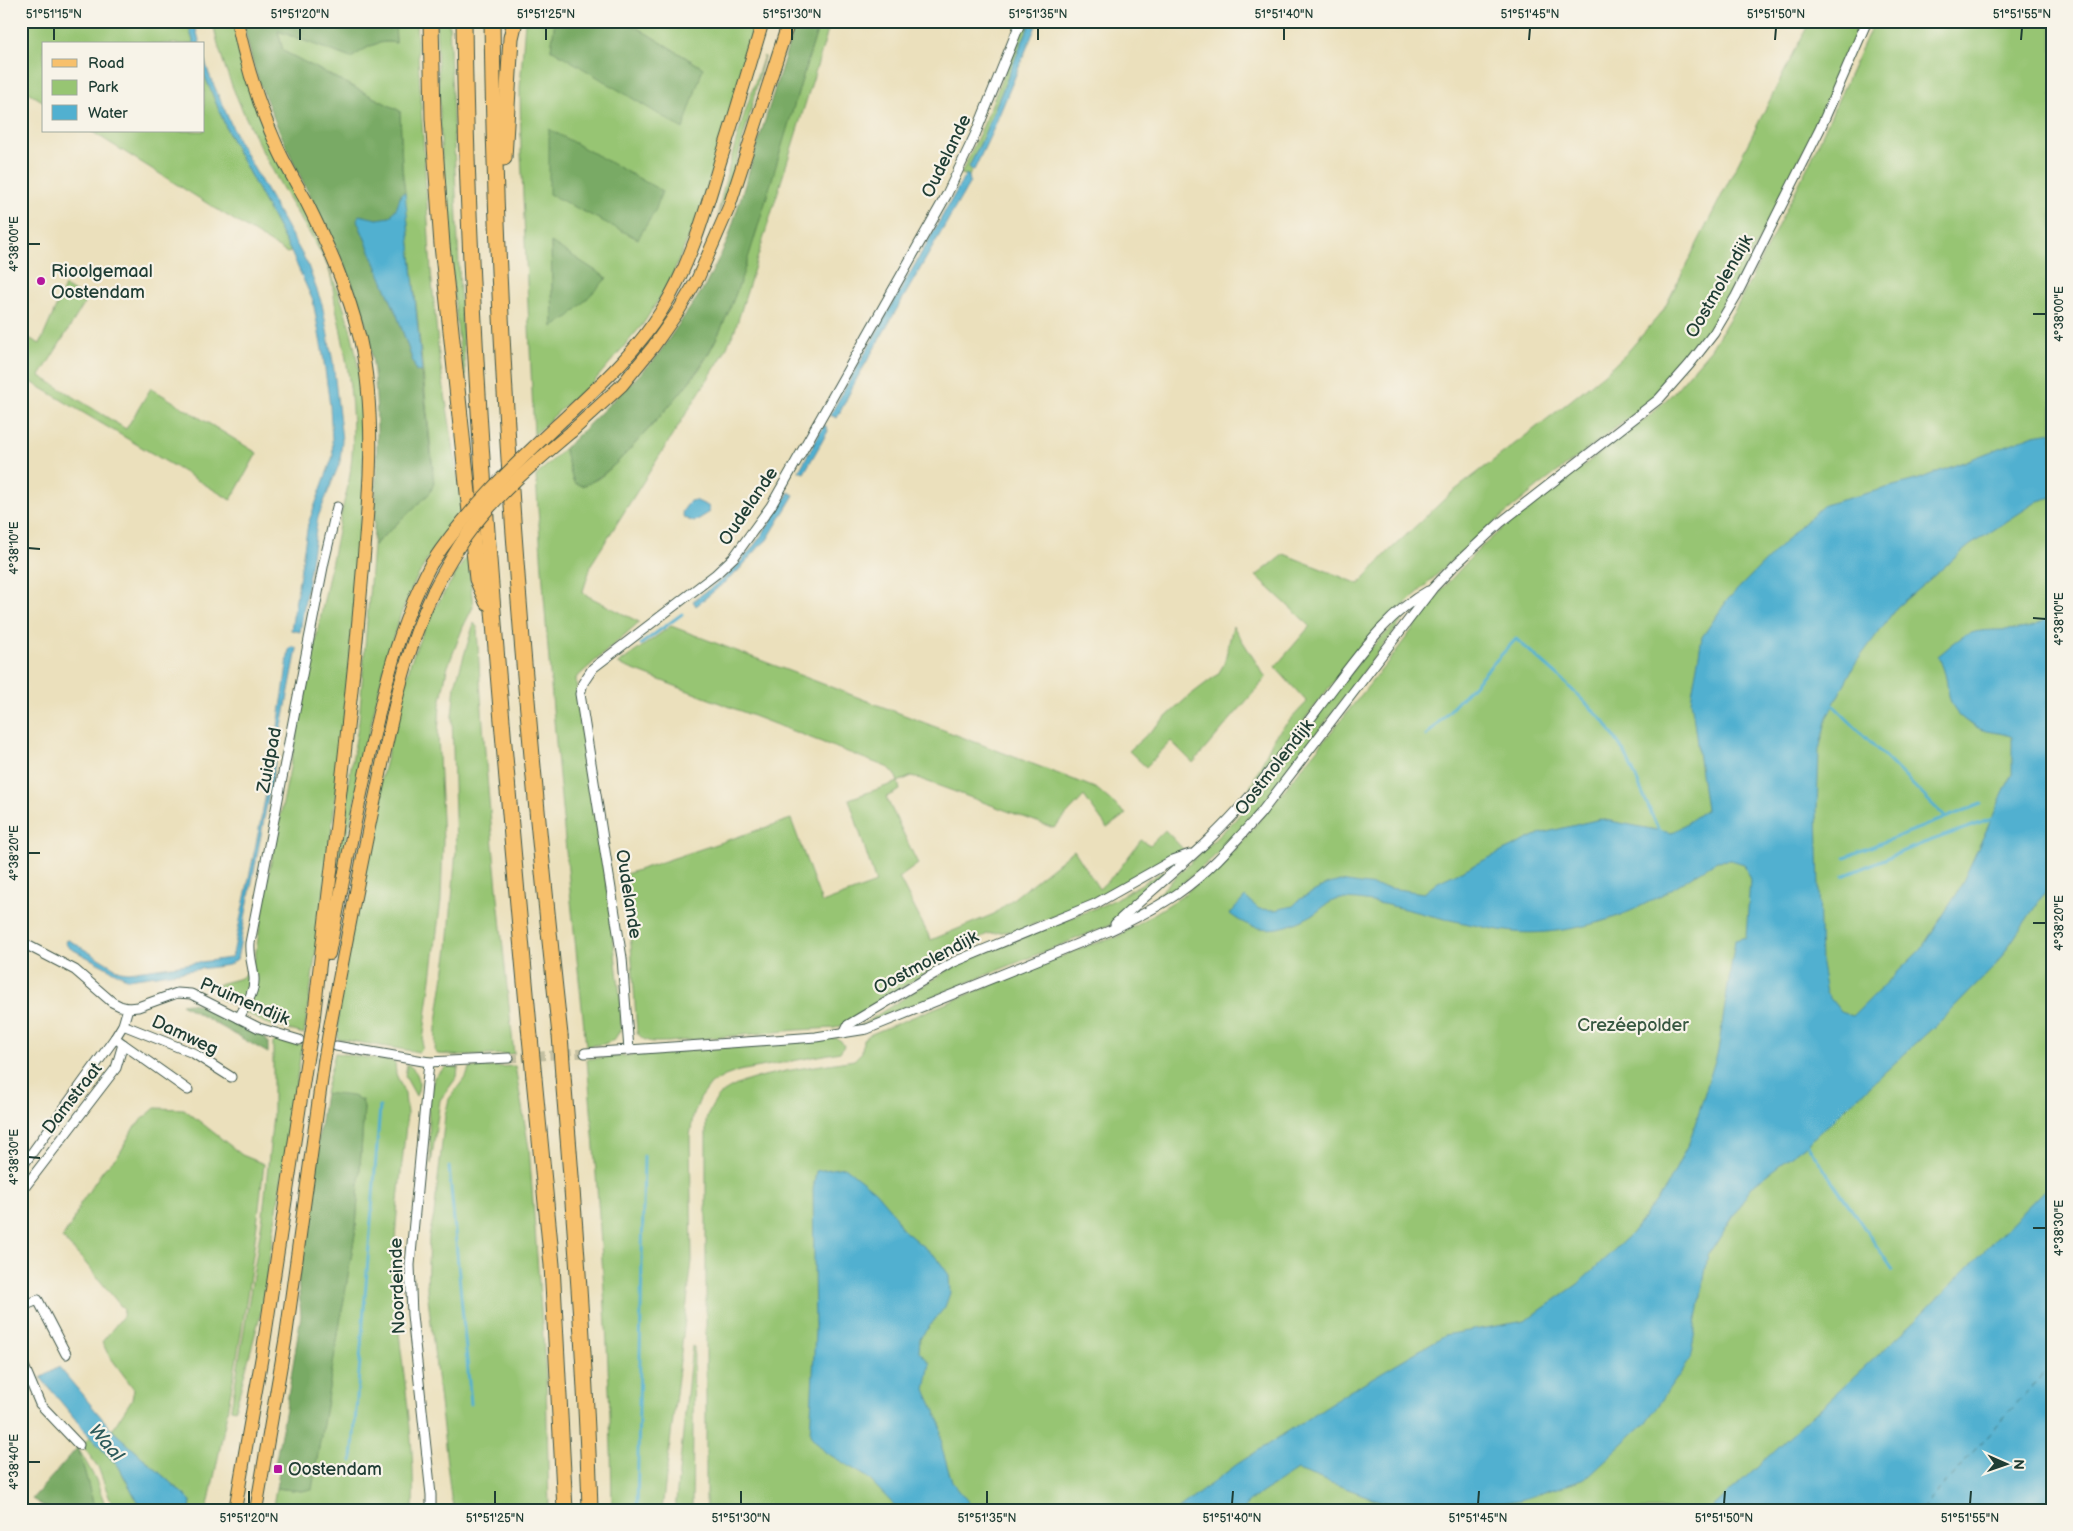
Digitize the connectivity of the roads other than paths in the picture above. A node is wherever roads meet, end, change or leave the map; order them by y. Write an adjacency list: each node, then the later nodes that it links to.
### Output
1 (237, 21): 19 (main road)
2 (431, 21): 13 (highway)
3 (464, 21): 13 (highway)
4 (492, 21): 10 (highway)
5 (515, 21): 10 (highway)
6 (763, 21): 19 (main road, bridge)
7 (789, 21): 39 (main road, bridge)
8 (1021, 21): 26 (street, Oudelande)
9 (1867, 21): 12 (street, Oostmolendijk)
10 (498, 237): 42 (highway, bridge)
11 (337, 507): 18 (street, Zuidpad)
12 (1433, 588): 14 (street, Oostmolendijk); 15 (street, Oostmolendijk)
13 (492, 618): 41 (highway, bridge)
14 (1193, 854): 15 (street, Oostmolendijk); 21 (street, Oostmolendijk)
15 (1109, 930): 21 (street, Oostmolendijk)
16 (21, 942): 17 (street)
17 (128, 1008): 18 (street, Pruimendijk); 20 (street, Damweg)
18 (239, 1018): 23 (street, Pruimendijk)
19 (313, 1024): 38 (main road, bridge)
20 (123, 1025): 22 (street, Damweg); 30 (street, Damweg)
21 (844, 1033): 26 (street, Oostmolendijk)
22 (115, 1038): 24 (street); 32 (street, Damweg)
23 (299, 1040)
24 (123, 1044): 31 (street); 33 (street, Damstraat)
25 (336, 1046): 29 (street)
26 (629, 1050): 27 (street, Oostmolendijk)
27 (585, 1053)
28 (509, 1058): 29 (street)
29 (429, 1062): 40 (street, Noordeinde)
30 (231, 1077)
31 (188, 1090)
32 (21, 1168)
33 (21, 1192)
34 (21, 1307): 35 (street)
35 (66, 1354)
36 (21, 1359): 37 (street)
37 (79, 1445)
38 (235, 1510)
39 (256, 1510)
40 (431, 1510)
41 (565, 1510)
42 (590, 1510)

